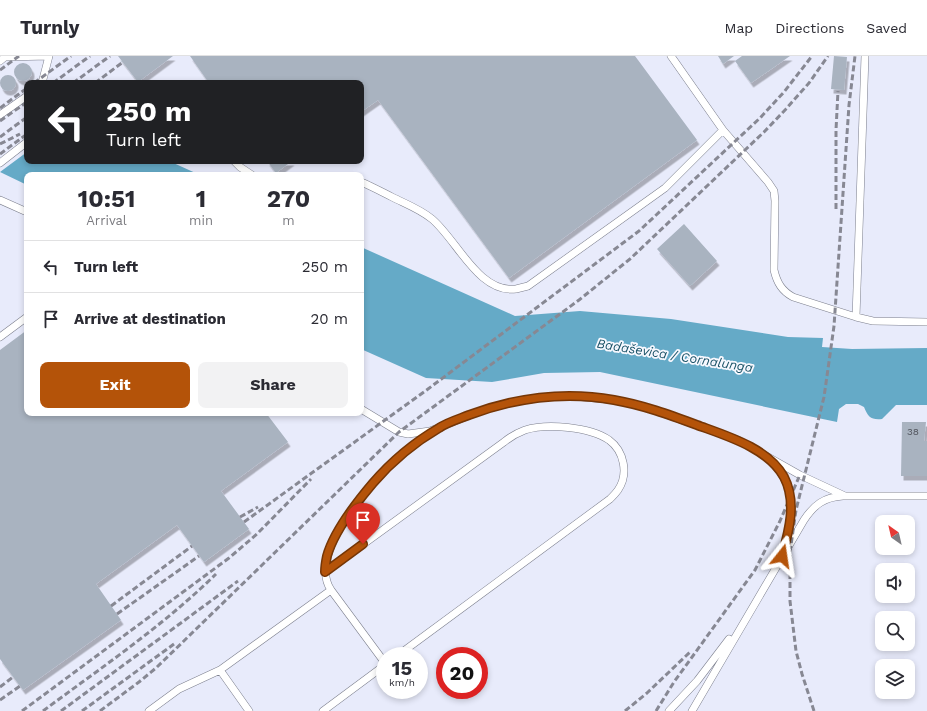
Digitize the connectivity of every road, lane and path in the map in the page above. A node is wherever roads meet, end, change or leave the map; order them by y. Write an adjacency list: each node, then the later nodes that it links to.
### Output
1 (49, 56): 4 (lane); 5 (lane)
2 (671, 56): 8 (lane)
3 (865, 56): 16 (lane)
4 (0, 61)
5 (43, 80)
6 (24, 98): 7 (lane)
7 (0, 116)
8 (723, 130): 13 (lane); 16 (lane)
9 (24, 144): 10 (lane)
10 (0, 163)
11 (237, 164): 12 (lane)
12 (248, 172)
13 (364, 183)
14 (0, 200): 15 (lane)
15 (24, 211)
16 (856, 317): 18 (lane)
17 (24, 319): 19 (lane)
18 (927, 322)
19 (0, 337)
20 (364, 411): 21 (lane)
21 (441, 427): 22 (lane); 26 (lane)
22 (758, 451): 23 (lane); 25 (lane)
23 (845, 496): 24 (lane); 25 (lane)
24 (927, 496)
25 (782, 556): 28 (lane)
26 (325, 572): 27 (lane); 29 (lane)
27 (331, 590): 30 (lane); 31 (lane)
28 (744, 620): 36 (lane); 37 (lane)
29 (409, 647)
30 (376, 652)
31 (220, 670): 33 (lane); 34 (lane)
32 (376, 671): 35 (lane)
33 (149, 711)
34 (249, 711)
35 (323, 711)
36 (669, 711)
37 (692, 711)

